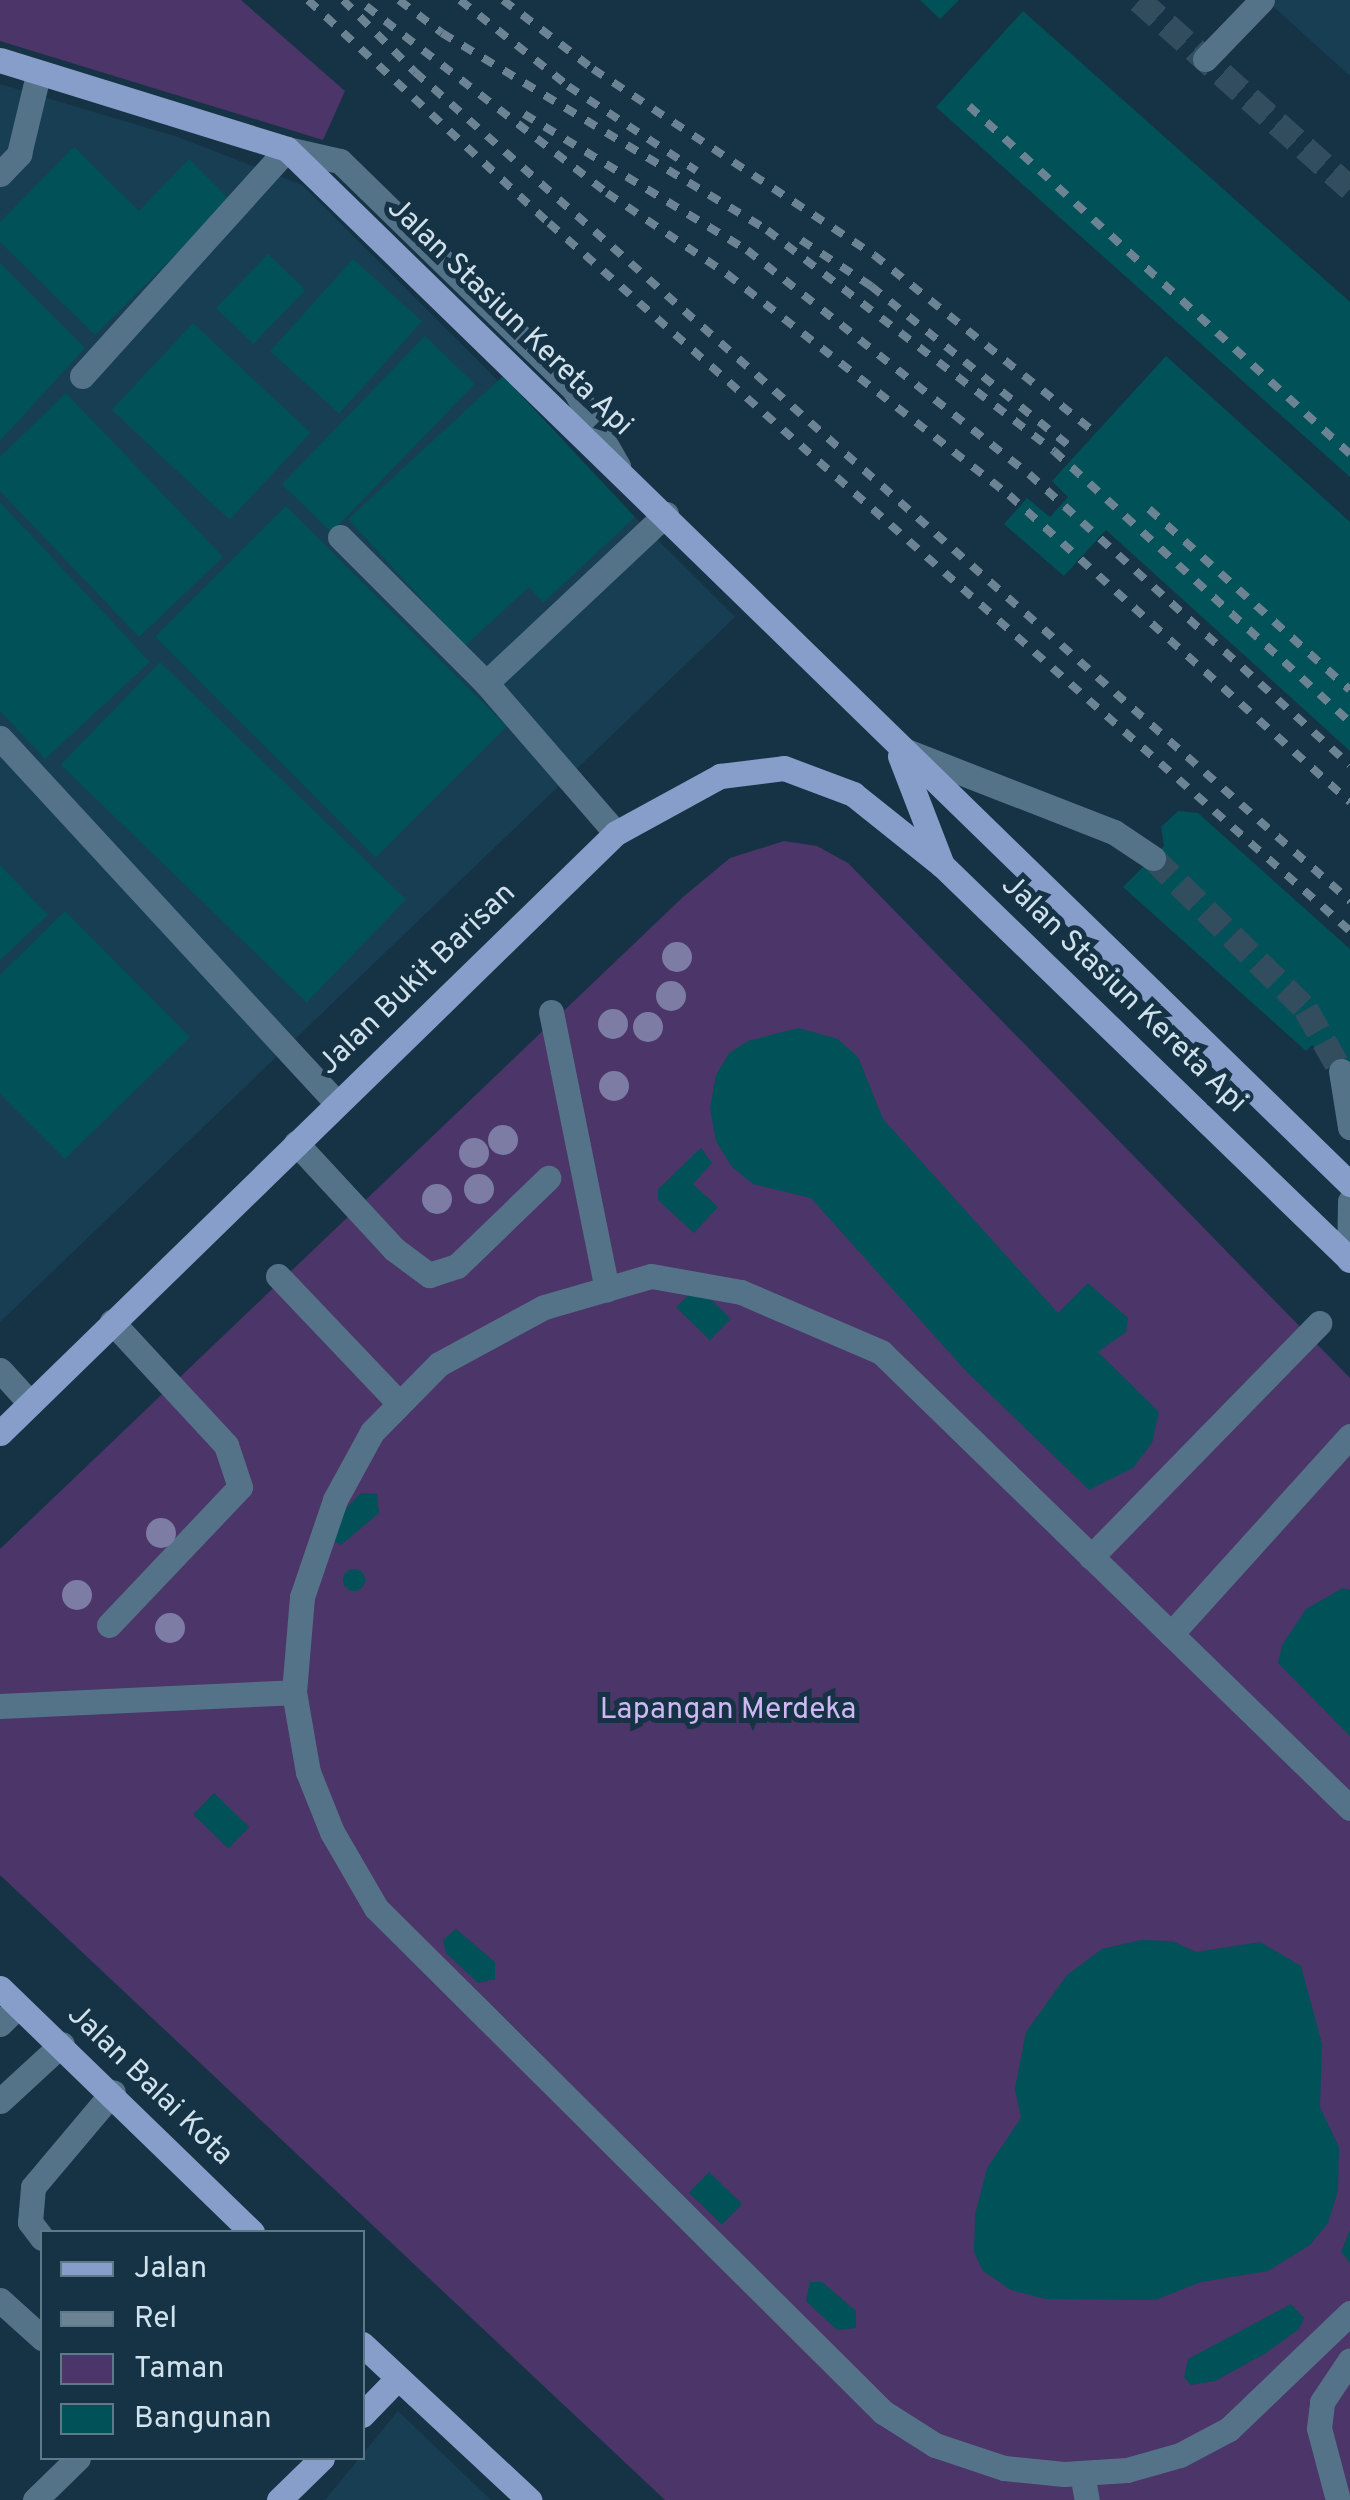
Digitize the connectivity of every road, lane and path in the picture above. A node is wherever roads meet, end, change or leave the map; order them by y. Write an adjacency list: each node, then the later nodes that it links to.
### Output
1 (1262, 0): 2 (street)
2 (1205, 58)
3 (0, 60): 4 (main road, Jalan Stasiun Kereta Api)
4 (38, 74): 5 (main road, Jalan Stasiun Kereta Api); 6 (street)
5 (286, 149): 7 (street); 8 (main road, Jalan Stasiun Kereta Api)
6 (0, 174)
7 (82, 376)
8 (666, 514): 10 (street); 12 (main road, Jalan Stasiun Kereta Api)
9 (340, 537): 10 (street)
10 (486, 684): 13 (street)
11 (0, 738): 18 (street)
12 (896, 747): 14 (street); 15 (main road, Jalan Stasiun Kereta Api); 22 (main road, Jalan Stasiun Kereta Api)
13 (616, 832): 15 (main road, Jalan Bukit Barisan); 18 (main road, Jalan Bukit Barisan)
14 (1152, 858)
15 (942, 865): 24 (main road, Jalan Stasiun Kereta Api)
16 (551, 1012): 26 (street)
17 (1341, 1071): 19 (street)
18 (337, 1103): 20 (main road, Jalan Bukit Barisan)
19 (1350, 1127)
20 (296, 1143): 21 (street); 27 (main road, Jalan Bukit Barisan)
21 (548, 1178)
22 (1350, 1184)
23 (1350, 1201): 24 (street)
24 (1350, 1260)
25 (278, 1276): 31 (street)
26 (608, 1289): 31 (street); 34 (street)
27 (112, 1322): 30 (main road, Jalan Bukit Barisan); 35 (street)
28 (1319, 1323): 34 (street)
29 (0, 1370): 30 (street)
30 (30, 1402): 32 (main road, Jalan Bukit Barisan)
31 (397, 1402): 37 (street)
32 (0, 1433)
33 (1350, 1436): 36 (street)
34 (1091, 1558): 36 (street)
35 (108, 1625)
36 (1171, 1634): 39 (street)
37 (294, 1692): 38 (street); 55 (street)
38 (0, 1706)
39 (1350, 1808)
40 (6, 2006): 41 (main road, Jalan Balai Kota)
41 (62, 2044): 42 (main road, Jalan Balai Kota); 43 (street)
42 (113, 2092): 44 (main road, Jalan Balai Kota); 45 (street)
43 (0, 2102)
44 (250, 2230)
45 (40, 2235)
46 (0, 2300): 48 (street)
47 (1350, 2312): 55 (street)
48 (40, 2336)
49 (365, 2347): 51 (main road)
50 (1350, 2360): 60 (street)
51 (397, 2379): 52 (main road); 58 (main road)
52 (365, 2412)
53 (76, 2460): 56 (street)
54 (320, 2460): 57 (main road)
55 (1082, 2473): 59 (street)
56 (36, 2500)
57 (279, 2500)
58 (529, 2500)
59 (1087, 2500)
60 (1338, 2500)

